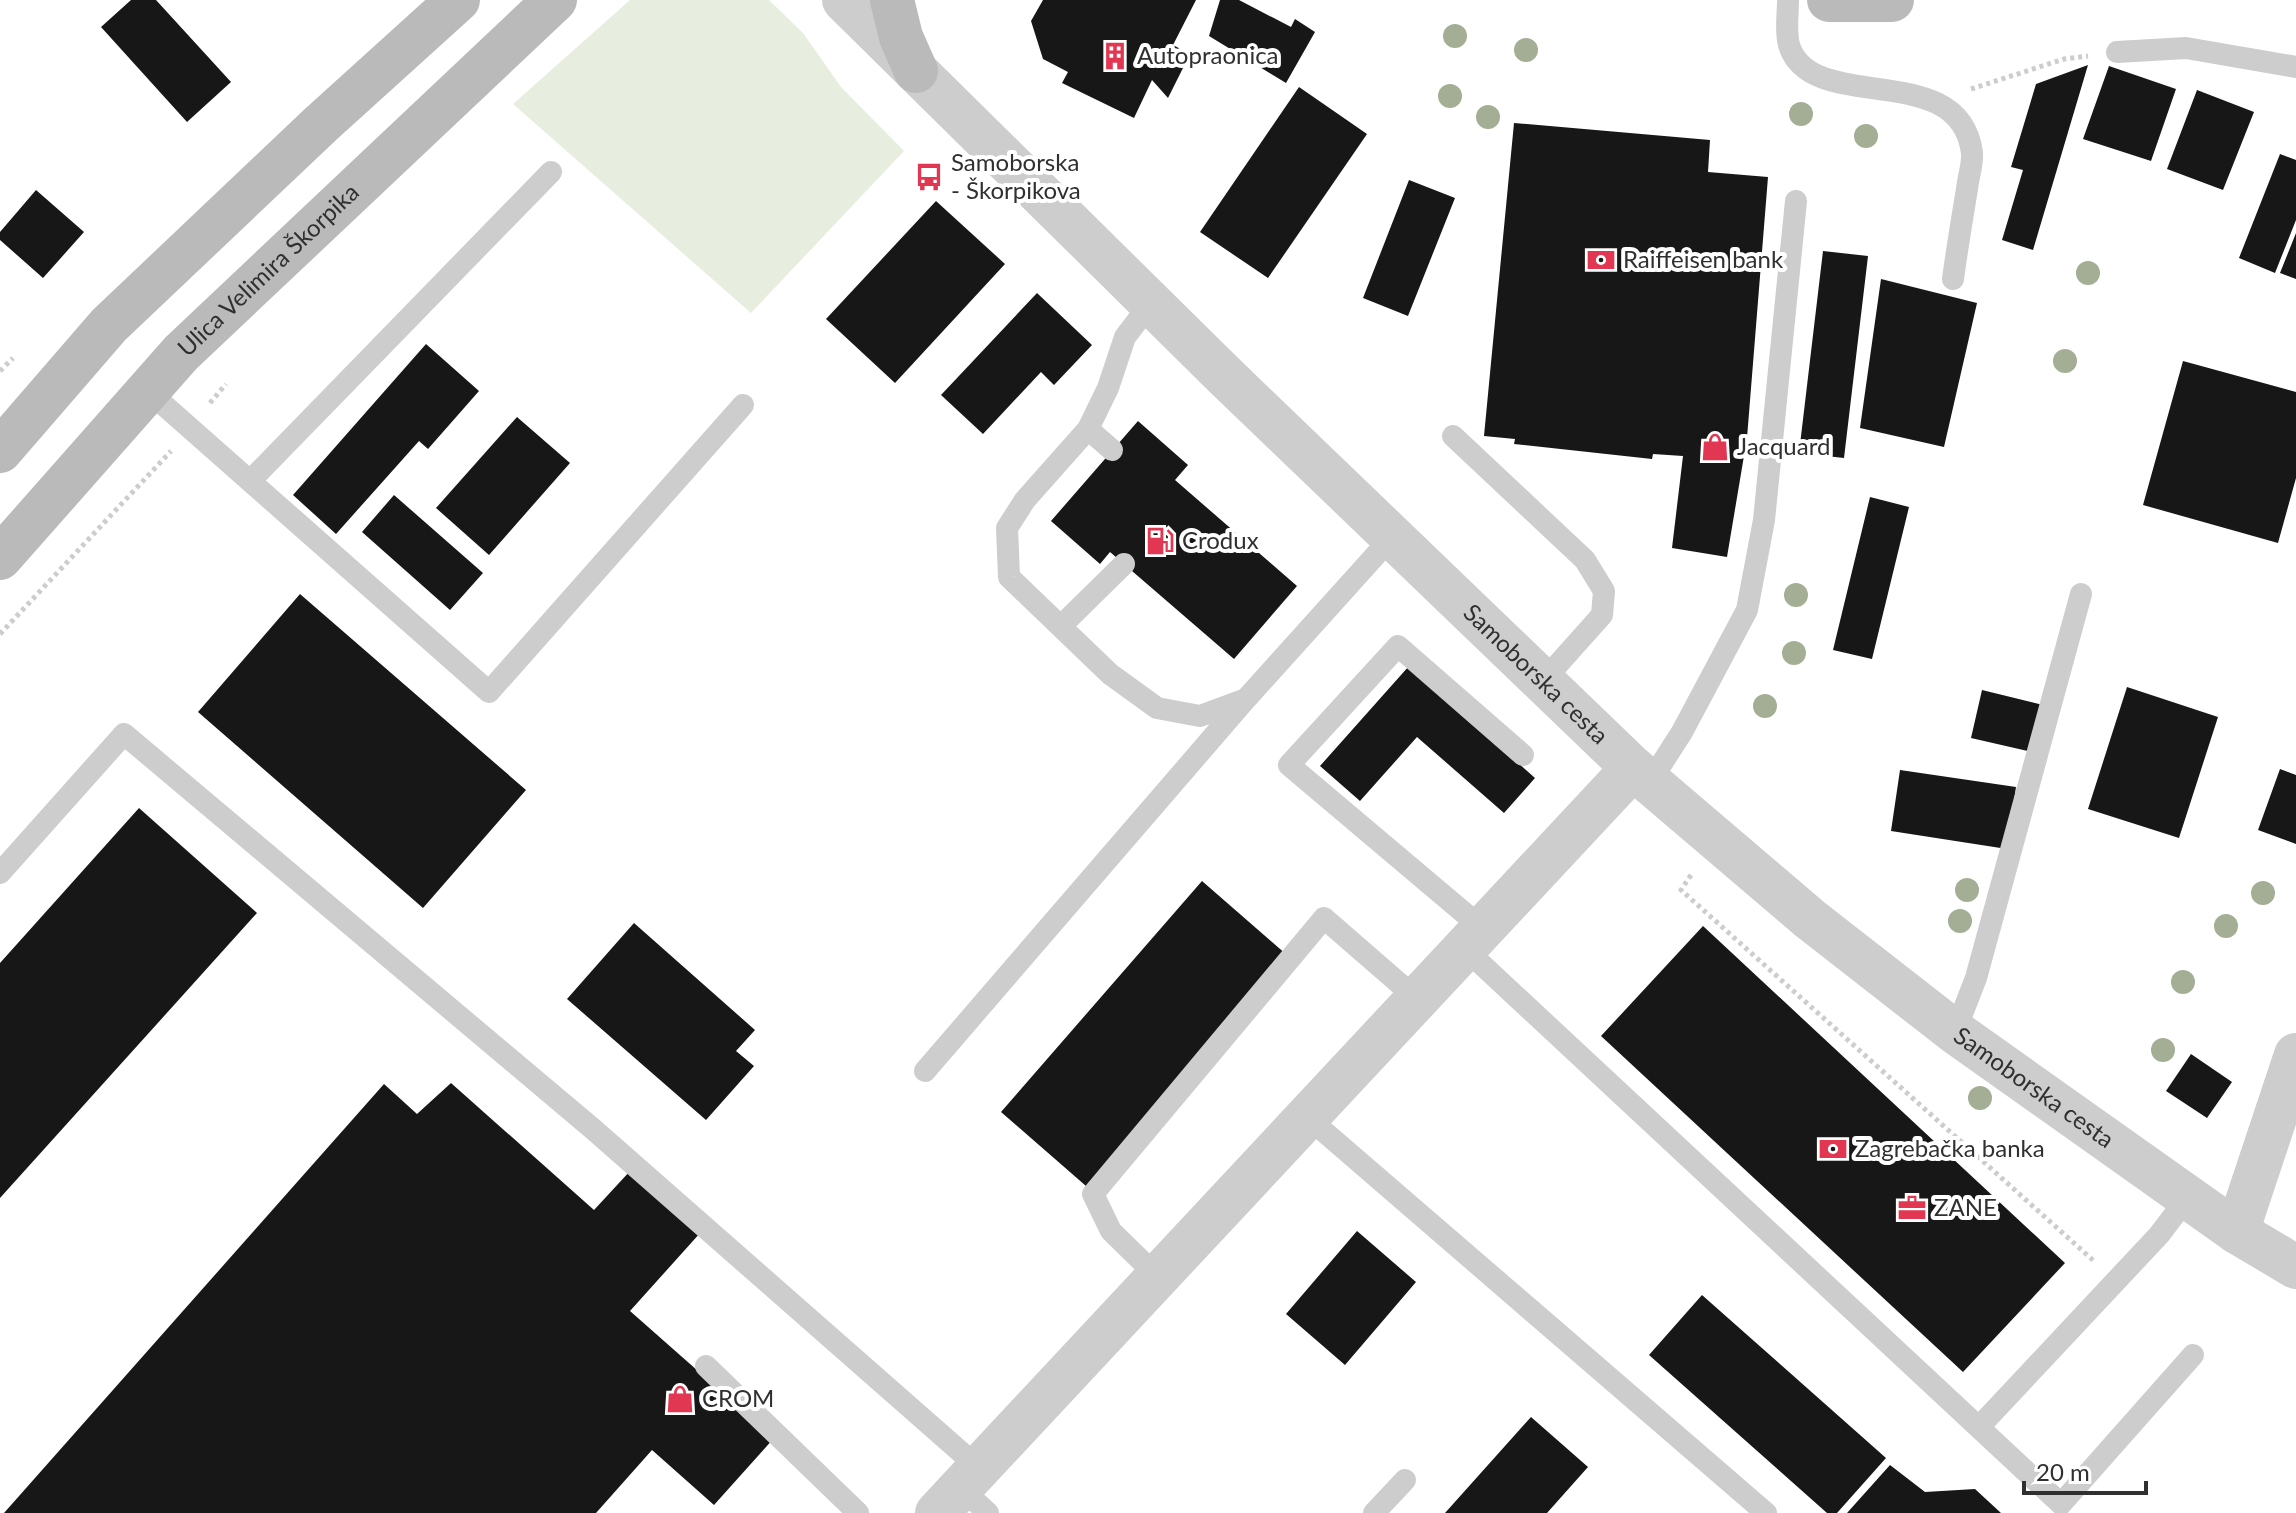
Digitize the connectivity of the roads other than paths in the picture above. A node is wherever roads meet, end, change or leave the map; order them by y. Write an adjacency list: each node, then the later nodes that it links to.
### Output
1 (458, 0): 17 (main road)
2 (555, 0): 15 (main road, Ulica Velimira Škorpika)
3 (844, 0): 10 (street, Samoborska cesta)
4 (892, 0): 10 (main road)
5 (1788, 0): 13 (lane)
6 (1829, 0): 7 (main road)
7 (1892, 0)
8 (2117, 52): 9 (lane)
9 (2296, 67)
10 (916, 71): 14 (street, Samoborska cesta)
11 (551, 172): 22 (lane)
12 (1796, 201): 31 (lane)
13 (1953, 279)
14 (1151, 303): 18 (lane); 23 (street, Samoborska cesta)
15 (148, 391): 22 (lane); 24 (main road, Ulica Velimira Škorpika)
16 (743, 405): 22 (lane)
17 (17, 411): 21 (main road)
18 (1088, 429): 20 (lane); 27 (lane)
19 (1453, 436): 28 (lane)
20 (1112, 450)
21 (0, 451)
22 (250, 481)
23 (1392, 537): 28 (street, Samoborska cesta); 29 (lane)
24 (0, 558)
25 (1124, 564): 27 (lane)
26 (2081, 594): 35 (lane)
27 (1061, 626): 29 (lane)
28 (1543, 681): 31 (street, Samoborska cesta)
29 (1256, 688): 37 (lane)
30 (1523, 755): 33 (lane)
31 (1642, 775): 33 (street); 35 (street, Samoborska cesta)
32 (0, 873): 47 (lane)
33 (1472, 937): 34 (street); 45 (lane)
34 (1416, 998): 38 (street); 42 (lane)
35 (1955, 1032): 39 (street, Samoborska cesta)
36 (2296, 1055): 40 (street)
37 (925, 1071)
38 (1306, 1116): 42 (street); 50 (lane)
39 (2188, 1197): 40 (street, Samoborska cesta); 45 (lane)
40 (2237, 1232): 41 (street, Samoborska cesta)
41 (2296, 1267)
42 (1158, 1277): 47 (street)
43 (2193, 1355): 45 (lane)
44 (706, 1366): 48 (lane)
45 (1979, 1427)
46 (1405, 1480): 49 (lane)
47 (966, 1495)
48 (858, 1513)
49 (1374, 1513)
50 (1766, 1513)

